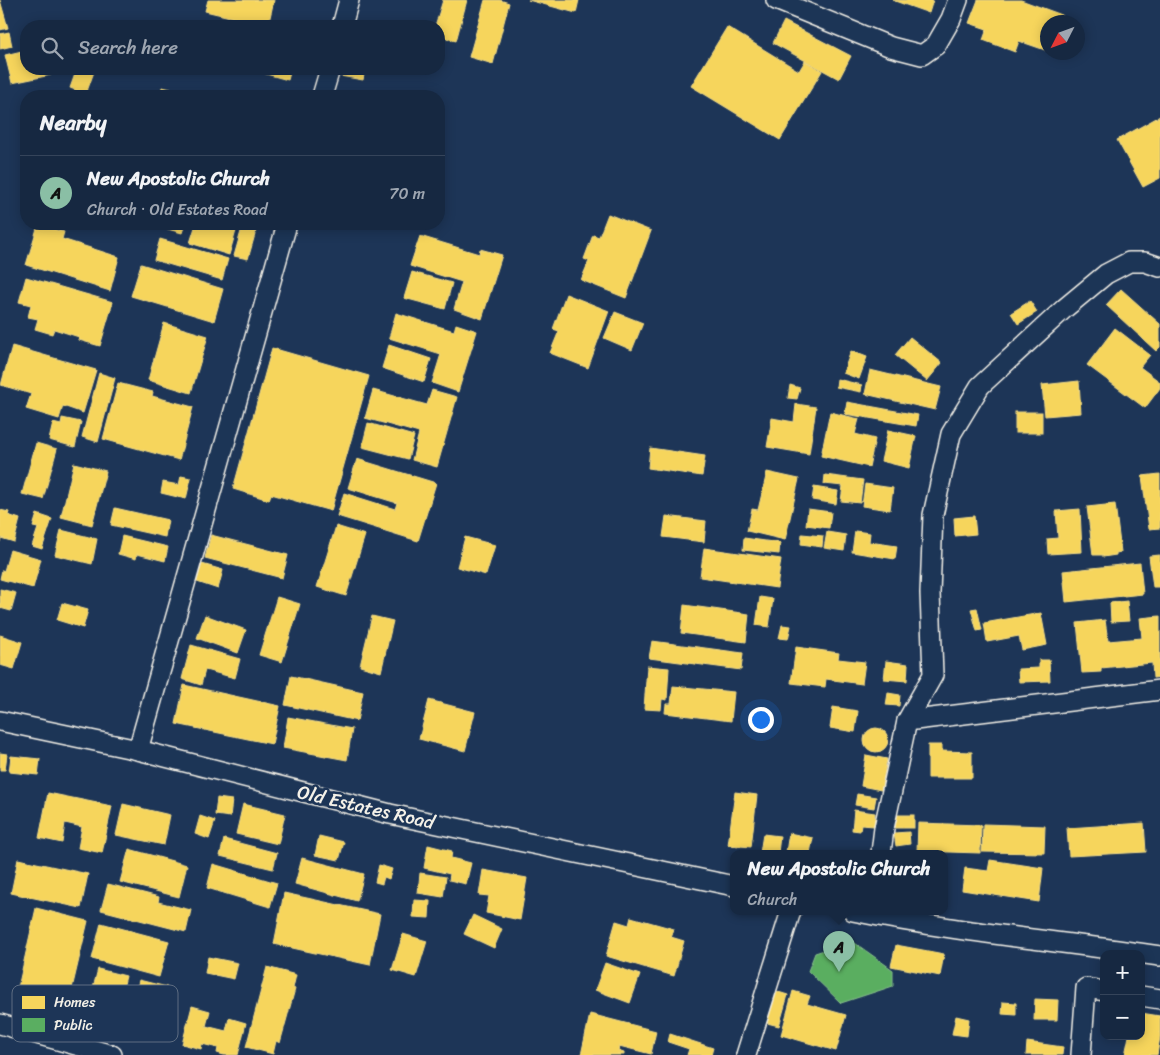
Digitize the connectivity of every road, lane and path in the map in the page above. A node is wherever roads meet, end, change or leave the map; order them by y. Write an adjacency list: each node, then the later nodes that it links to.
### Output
1 (350, 0): 4 (street)
2 (776, 0): 3 (street)
3 (958, 0)
4 (344, 20)
5 (328, 75): 6 (street)
6 (324, 90)
7 (285, 230): 12 (street)
8 (1160, 267): 10 (street)
9 (1160, 690): 10 (street)
10 (907, 721): 13 (street)
11 (0, 722): 12 (street, Old Estates Road)
12 (138, 750): 14 (street, Old Estates Road)
13 (882, 850)
14 (730, 885)
15 (790, 915): 23 (street)
16 (888, 915): 17 (street)
17 (1160, 956)
18 (1100, 990): 24 (street)
19 (1145, 997): 20 (street)
20 (1160, 999)
21 (65, 1042): 22 (street)
22 (112, 1055)
23 (746, 1055)
24 (1081, 1055)

